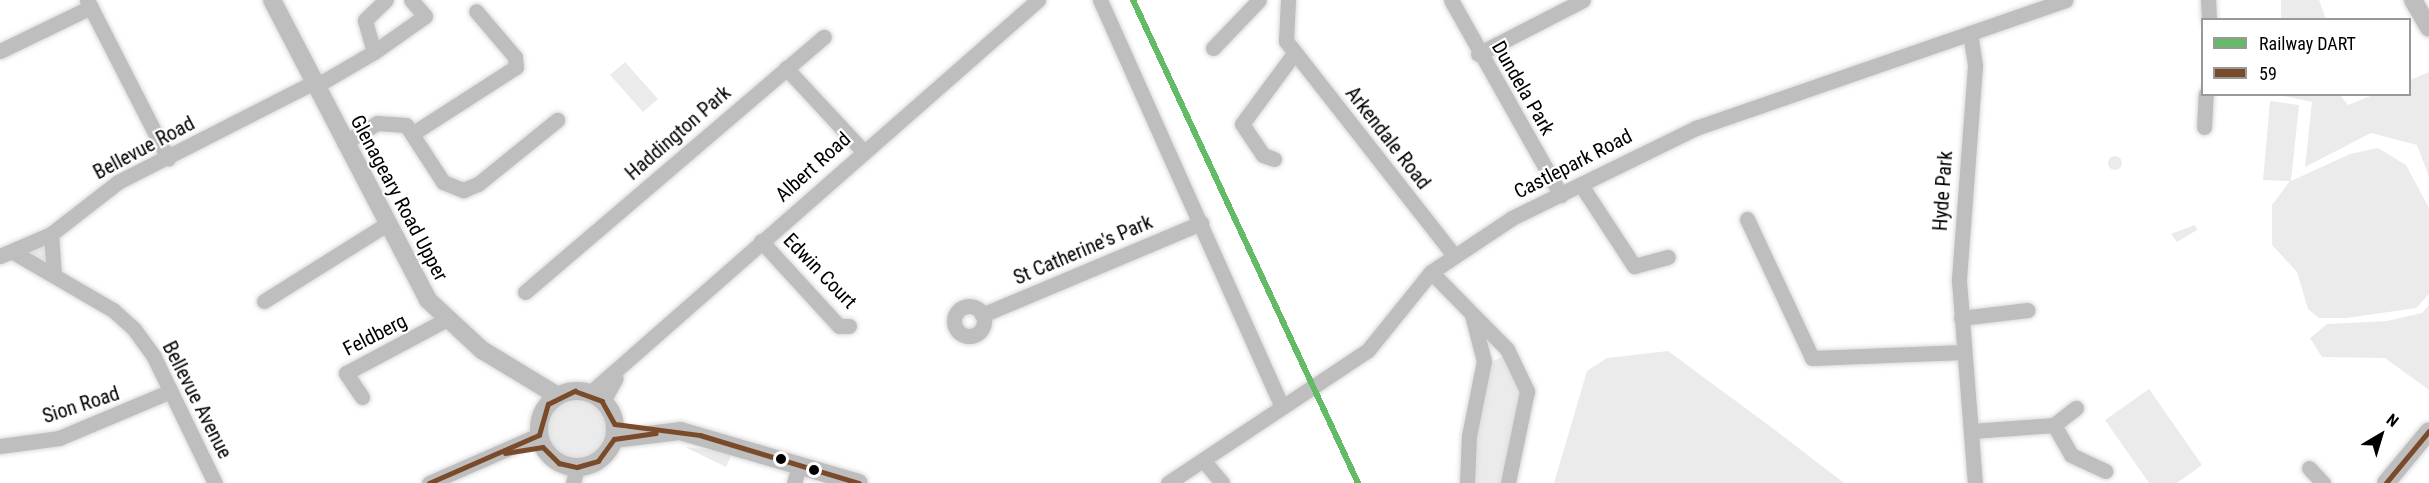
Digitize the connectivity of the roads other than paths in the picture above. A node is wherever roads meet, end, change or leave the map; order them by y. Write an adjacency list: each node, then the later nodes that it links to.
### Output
1 (386, 0): 23 (street)
2 (411, 0): 23 (street, Bellevue Road)
3 (1038, 0): 32 (street, Albert Road)
4 (1100, 0): 38 (street)
5 (1259, 0): 20 (street)
6 (1288, 0): 21 (street)
7 (1451, 0): 24 (street, Dundela Park)
8 (1583, 0): 24 (street)
9 (2065, 0): 14 (street, Castlepark Road)
10 (2208, 0): 16 (street)
11 (2413, 0): 17 (main road)
12 (277, 2): 26 (main road, Glenageary Road Upper)
13 (89, 4): 22 (street); 33 (street)
14 (2030, 5): 18 (street, Castlepark Road)
15 (476, 11): 30 (street)
16 (2209, 18)
17 (2429, 28)
18 (1970, 33): 35 (street, Castlepark Road); 52 (street, Hyde Park)
19 (824, 37): 25 (street, Haddington Park)
20 (1213, 48)
21 (1292, 49): 34 (street); 43 (street, Arkendale Road)
22 (0, 51)
23 (374, 52): 26 (street, Bellevue Road)
24 (1478, 54): 36 (street, Dundela Park)
25 (786, 68): 32 (street); 47 (street, Haddington Park)
26 (313, 85): 31 (main road, Glenageary Road Upper); 33 (street, Bellevue Road)
27 (2206, 96): 29 (street)
28 (557, 120): 30 (street)
29 (2204, 127)
30 (415, 132): 31 (street)
31 (344, 143): 39 (main road, Glenageary Road Upper)
32 (863, 151): 41 (street, Albert Road)
33 (168, 158): 40 (street, Bellevue Road)
34 (1274, 159)
35 (1581, 185): 36 (street, Castlepark Road); 44 (street)
36 (1561, 195): 43 (street, Castlepark Road)
37 (1747, 219): 56 (street)
38 (1201, 223): 51 (street, St Catherine's Park); 62 (street)
39 (385, 225): 48 (street); 53 (main road, Glenageary Road Upper)
40 (51, 234): 42 (street, Bellevue Road); 46 (street)
41 (761, 241): 54 (street, Edwin Court); 60 (street, Albert Road)
42 (7, 254): 46 (street, Bellevue Avenue)
43 (1454, 255): 45 (street, Castlepark Road)
44 (1668, 257)
45 (1431, 272): 50 (street); 62 (street, Castlepark Road)
46 (54, 274): 58 (street, Bellevue Avenue)
47 (525, 292)
48 (264, 301)
49 (2028, 310): 52 (street)
50 (1472, 312): 55 (street); 57 (street)
51 (982, 315)
52 (1961, 318): 56 (street, Hyde Park)
53 (447, 319): 59 (street, Feldberg); 61 (main road, Glenageary Road Upper)
54 (849, 326)
55 (1507, 349): 57 (street); 82 (street)
56 (1964, 352): 66 (street, Hyde Park)
57 (1484, 361): 81 (street)
58 (171, 391): 69 (street, Sion Road); 75 (street, Bellevue Avenue)
59 (362, 397)
60 (597, 397): 61 (main road); 65 (main road)
61 (553, 400): 68 (main road)
62 (1282, 407): 70 (street, Castlepark Road)
63 (2076, 408): 64 (street)
64 (2054, 425): 66 (street); 73 (street)
65 (615, 431): 71 (main road); 74 (main road)
66 (1972, 431): 83 (street, Hyde Park)
67 (2429, 431): 85 (main road)
68 (541, 441): 74 (main road); 76 (street)
69 (0, 446)
70 (1203, 460): 79 (street, Castlepark Road); 80 (street)
71 (799, 465): 77 (street); 78 (main road)
72 (2309, 468): 84 (street)
73 (2105, 471)
74 (575, 475)
75 (215, 483)
76 (429, 483)
77 (794, 483)
78 (859, 483)
79 (1168, 483)
80 (1222, 483)
81 (1467, 483)
82 (1509, 483)
83 (1975, 483)
84 (2323, 483)
85 (2386, 483)

